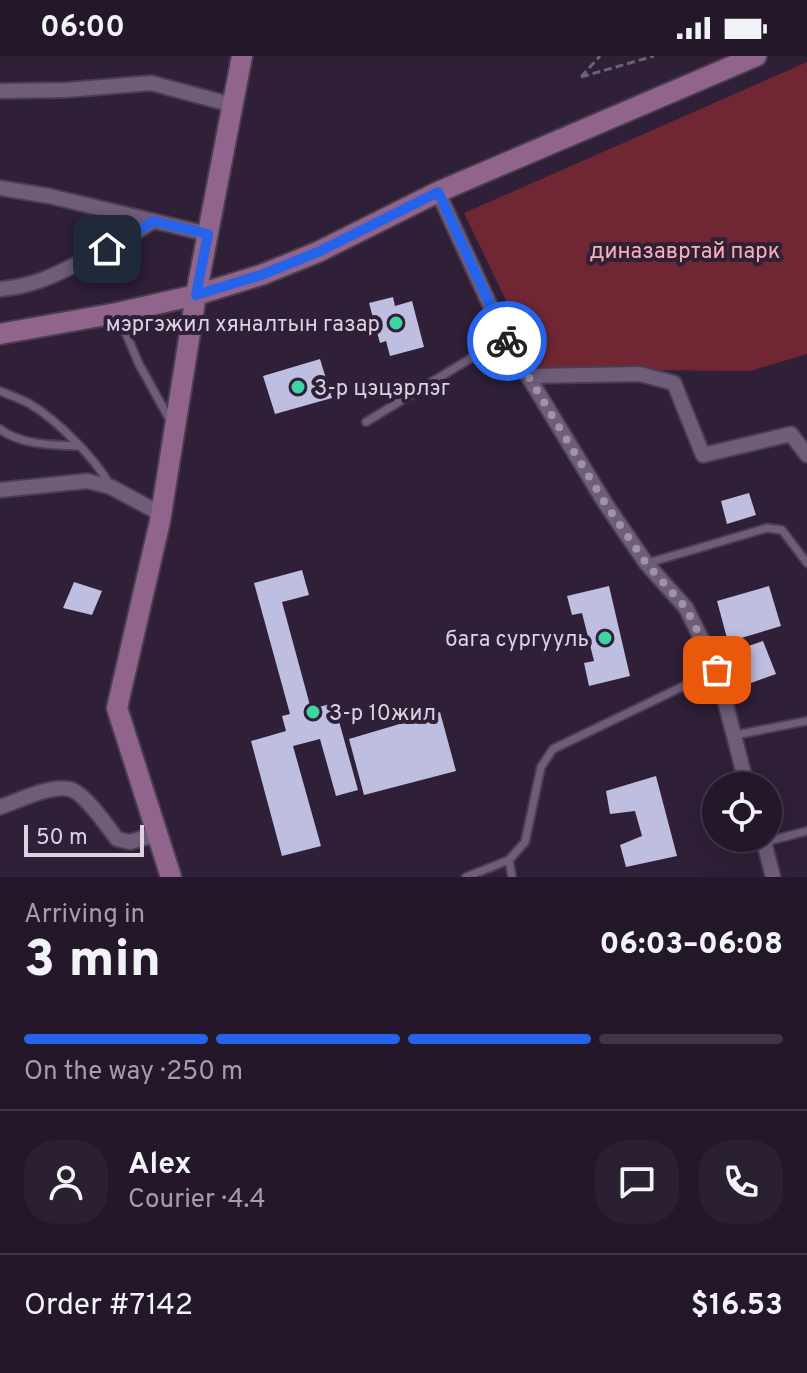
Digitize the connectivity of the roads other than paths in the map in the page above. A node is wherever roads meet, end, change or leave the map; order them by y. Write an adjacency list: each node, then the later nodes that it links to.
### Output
1 (242, 56): 4 (street)
2 (756, 56): 6 (street)
3 (0, 91): 4 (street)
4 (233, 105): 8 (street)
5 (0, 188): 7 (street)
6 (438, 192): 10 (street); 13 (street)
7 (153, 221): 8 (street); 9 (street)
8 (208, 234): 10 (street)
9 (0, 289)
10 (196, 295): 11 (street); 17 (street)
11 (117, 313): 12 (street); 17 (lane)
12 (0, 334)
13 (505, 338): 14 (street); 16 (lane)
14 (528, 376): 20 (street); 24 (street)
15 (0, 391): 19 (lane)
16 (366, 422)
17 (175, 428): 23 (street)
18 (0, 429): 19 (lane)
19 (79, 446): 21 (lane)
20 (807, 455)
21 (111, 487): 22 (street); 23 (street)
22 (0, 490)
23 (161, 514): 32 (street)
24 (646, 563): 25 (lane); 26 (street)
25 (807, 563)
26 (717, 670): 28 (street); 35 (lane)
27 (807, 721): 28 (lane)
28 (735, 735): 29 (street)
29 (744, 772)
30 (0, 807): 32 (street)
31 (807, 831): 33 (lane)
32 (157, 834): 36 (street)
33 (782, 836)
34 (767, 852): 39 (street)
35 (509, 860): 37 (lane); 38 (lane)
36 (171, 877)
37 (466, 877)
38 (512, 877)
39 (773, 877)

